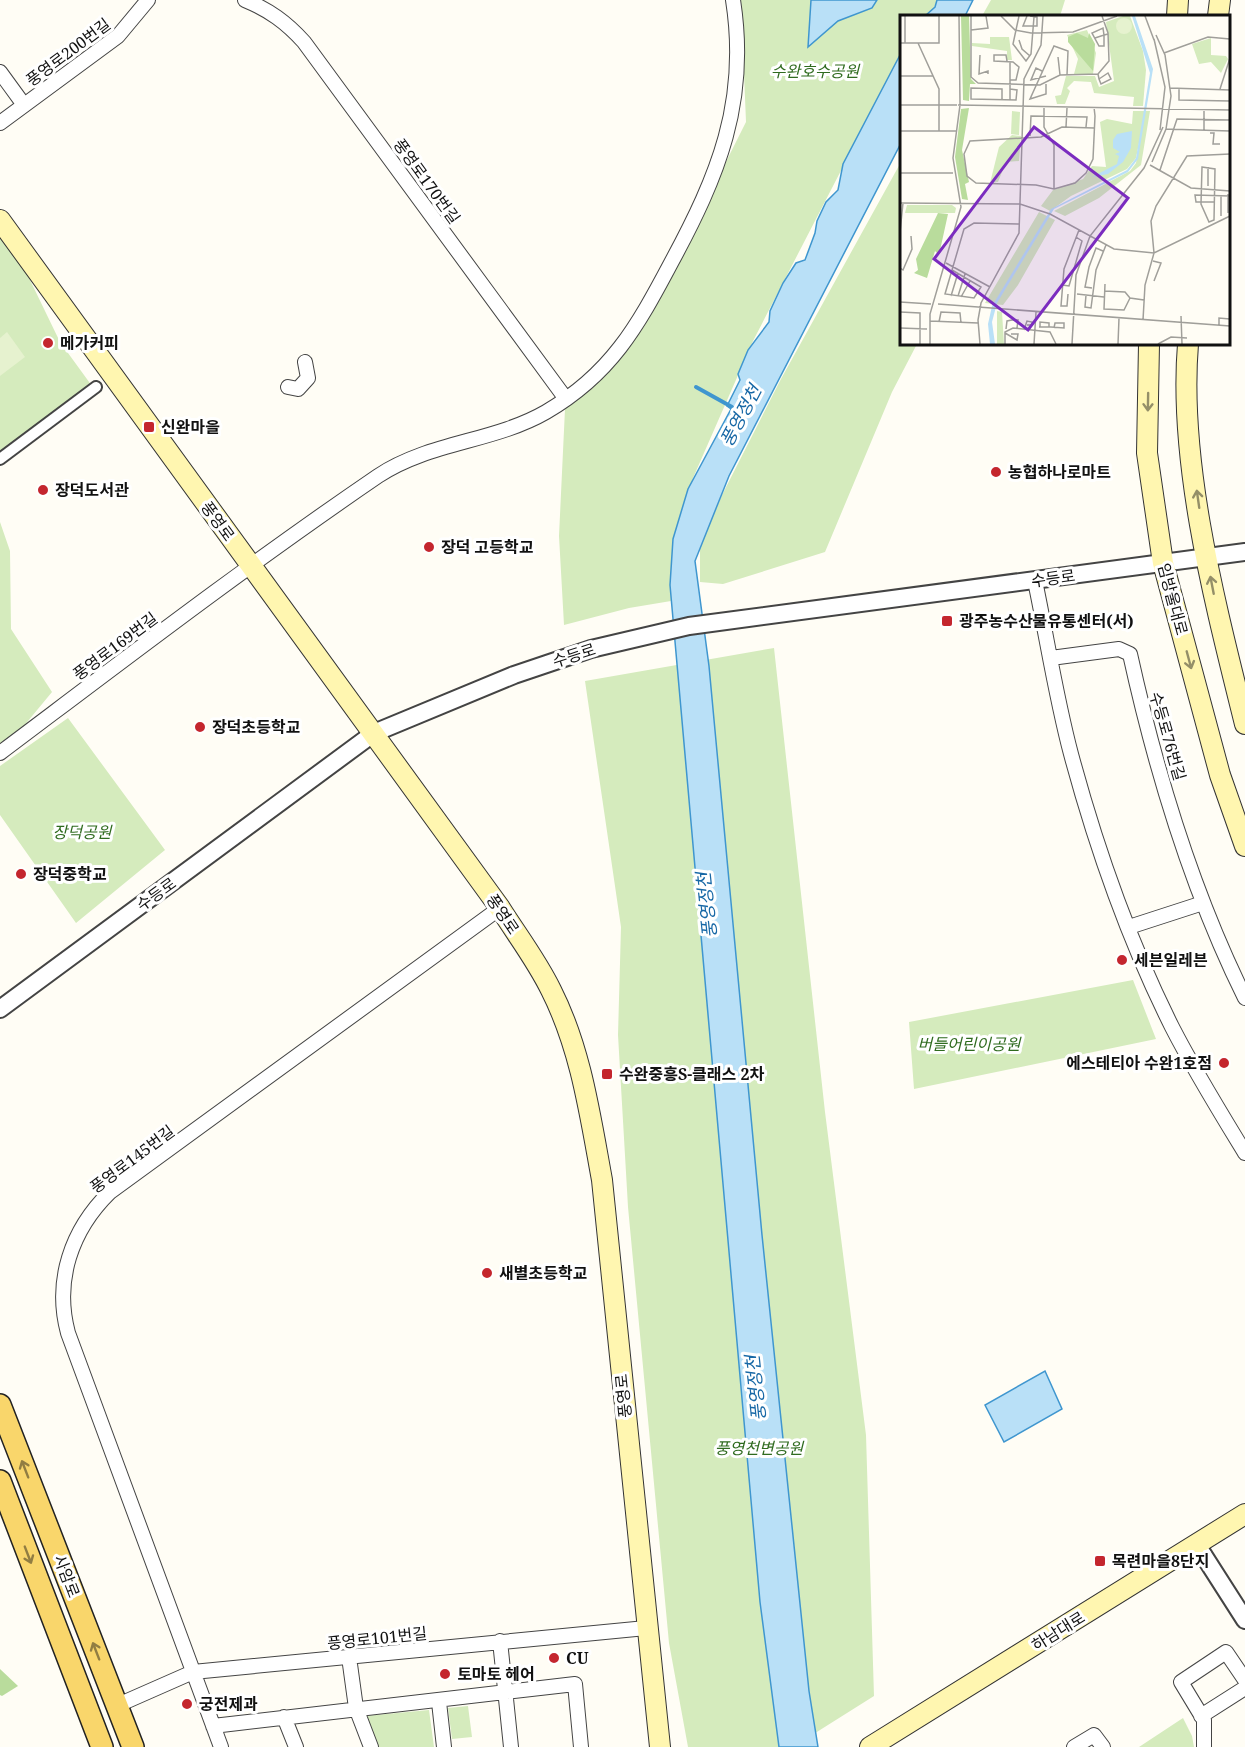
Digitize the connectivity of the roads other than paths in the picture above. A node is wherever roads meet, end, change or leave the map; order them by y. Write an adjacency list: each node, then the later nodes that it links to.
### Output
1 (148, 0): 9 (street, 풍영로200번길)
2 (245, 0): 17 (street, 풍영로170번길)
3 (733, 0): 17 (street)
4 (1178, 0): 6 (main road)
5 (1220, 0): 7 (main road)
6 (1177, 15)
7 (1218, 15)
8 (0, 72): 9 (street)
9 (24, 105): 10 (street, 풍영로200번길)
10 (0, 123)
11 (0, 220): 22 (main road, 풍영로)
12 (1149, 345): 21 (main road, 임방울대로, one-way to 21)
13 (1188, 345): 20 (main road, one-way to 13)
14 (305, 362): 16 (street)
15 (96, 387): 18 (street)
16 (288, 387)
17 (566, 399): 22 (street)
18 (0, 459)
19 (1245, 552): 20 (street, 수등로)
20 (1206, 557): 21 (street, 수등로); 25 (main road, one-way to 20)
21 (1163, 563): 23 (street, 수등로); 28 (main road, 임방울대로, one-way to 28)
22 (250, 566): 26 (main road, 풍영로); 27 (street, 풍영로169번길)
23 (1035, 581): 24 (street); 26 (street, 수등로)
24 (1051, 658): 29 (street, 수등로76번길); 31 (street)
25 (1245, 724)
26 (374, 733): 30 (main road, 풍영로); 33 (street, 수등로)
27 (0, 753)
28 (1245, 846)
29 (1203, 903): 31 (street); 32 (street, 수등로76번길)
30 (500, 908): 40 (main road, 풍영로); 43 (street, 풍영로145번길)
31 (1129, 927): 34 (street)
32 (1245, 998)
33 (0, 1009)
34 (1245, 1153)
35 (0, 1405): 48 (main road, 사암로, one-way to 35)
36 (0, 1481): 53 (main road, 사암로, one-way to 53)
37 (1245, 1514): 38 (main road, 하남대로)
38 (1197, 1545): 39 (street); 62 (main road, 하남대로)
39 (1245, 1620)
40 (646, 1628): 41 (street, 풍영로101번길); 61 (main road, 풍영로)
41 (500, 1641): 42 (street, 풍영로101번길); 46 (street)
42 (349, 1658): 43 (street, 풍영로101번길); 49 (street)
43 (193, 1672): 48 (street, 풍영로101번길); 52 (street, 풍영로145번길)
44 (1245, 1680): 50 (street)
45 (1245, 1688): 50 (street)
46 (505, 1692): 47 (street); 59 (street); 60 (street)
47 (439, 1702): 49 (street); 58 (street)
48 (118, 1705): 54 (main road, 사암로)
49 (356, 1708): 51 (street); 57 (street)
50 (1201, 1716): 65 (street)
51 (284, 1717): 52 (street); 56 (street)
52 (213, 1726): 55 (street, 풍영로145번길)
53 (102, 1747)
54 (133, 1747)
55 (221, 1747)
56 (296, 1747)
57 (371, 1747)
58 (444, 1747)
59 (511, 1747)
60 (581, 1747)
61 (660, 1747)
62 (870, 1747)
63 (1074, 1747): 64 (street)
64 (1103, 1747)
65 (1204, 1747)

